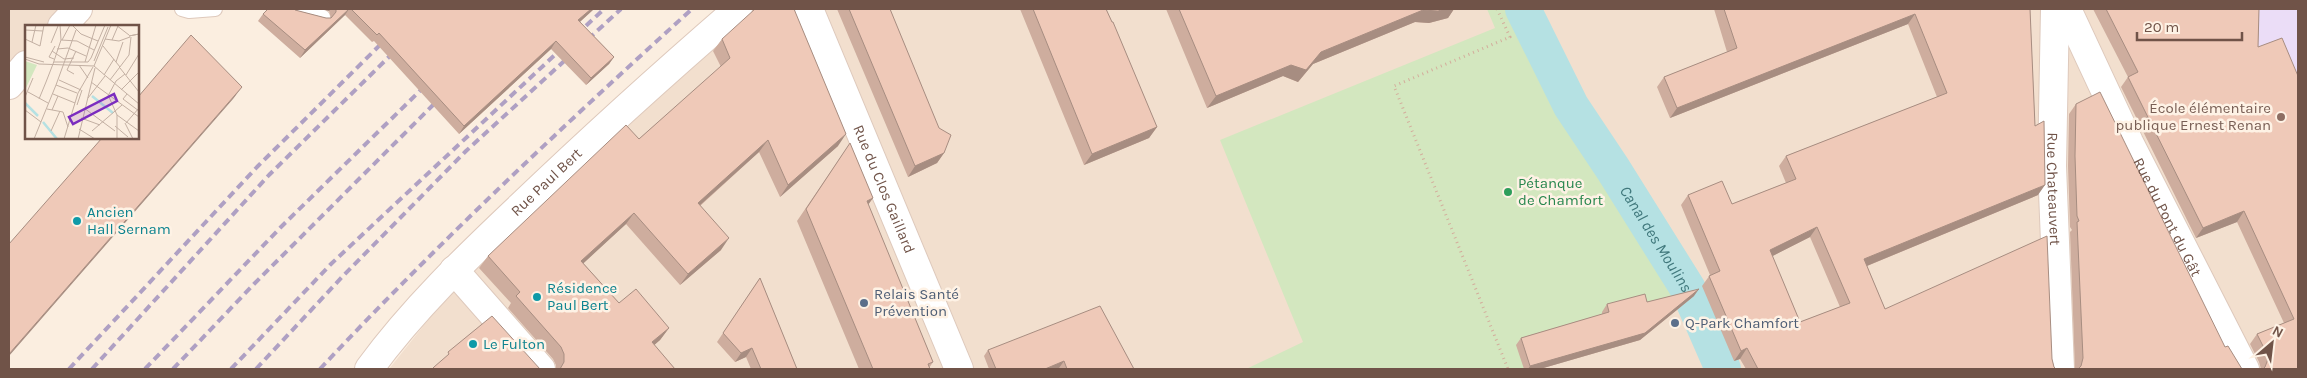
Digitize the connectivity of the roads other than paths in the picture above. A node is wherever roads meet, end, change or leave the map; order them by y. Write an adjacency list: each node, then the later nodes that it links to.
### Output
1 (78, 9): 10 (street)
2 (182, 9): 3 (lane)
3 (215, 9)
4 (293, 9): 9 (lane)
5 (738, 9): 13 (street, Rue Paul Bert)
6 (809, 9): 16 (street, Rue du Clos Gaillard)
7 (2055, 9): 17 (street, Rue Chateauvert)
8 (2067, 9): 18 (street, Rue du Pont du Gât)
9 (323, 17)
10 (63, 25)
11 (25, 66): 12 (street)
12 (9, 85)
13 (454, 270): 14 (street, Rue Paul Bert); 15 (street)
14 (369, 369)
15 (541, 369)
16 (959, 369)
17 (2060, 369)
18 (2245, 369)

